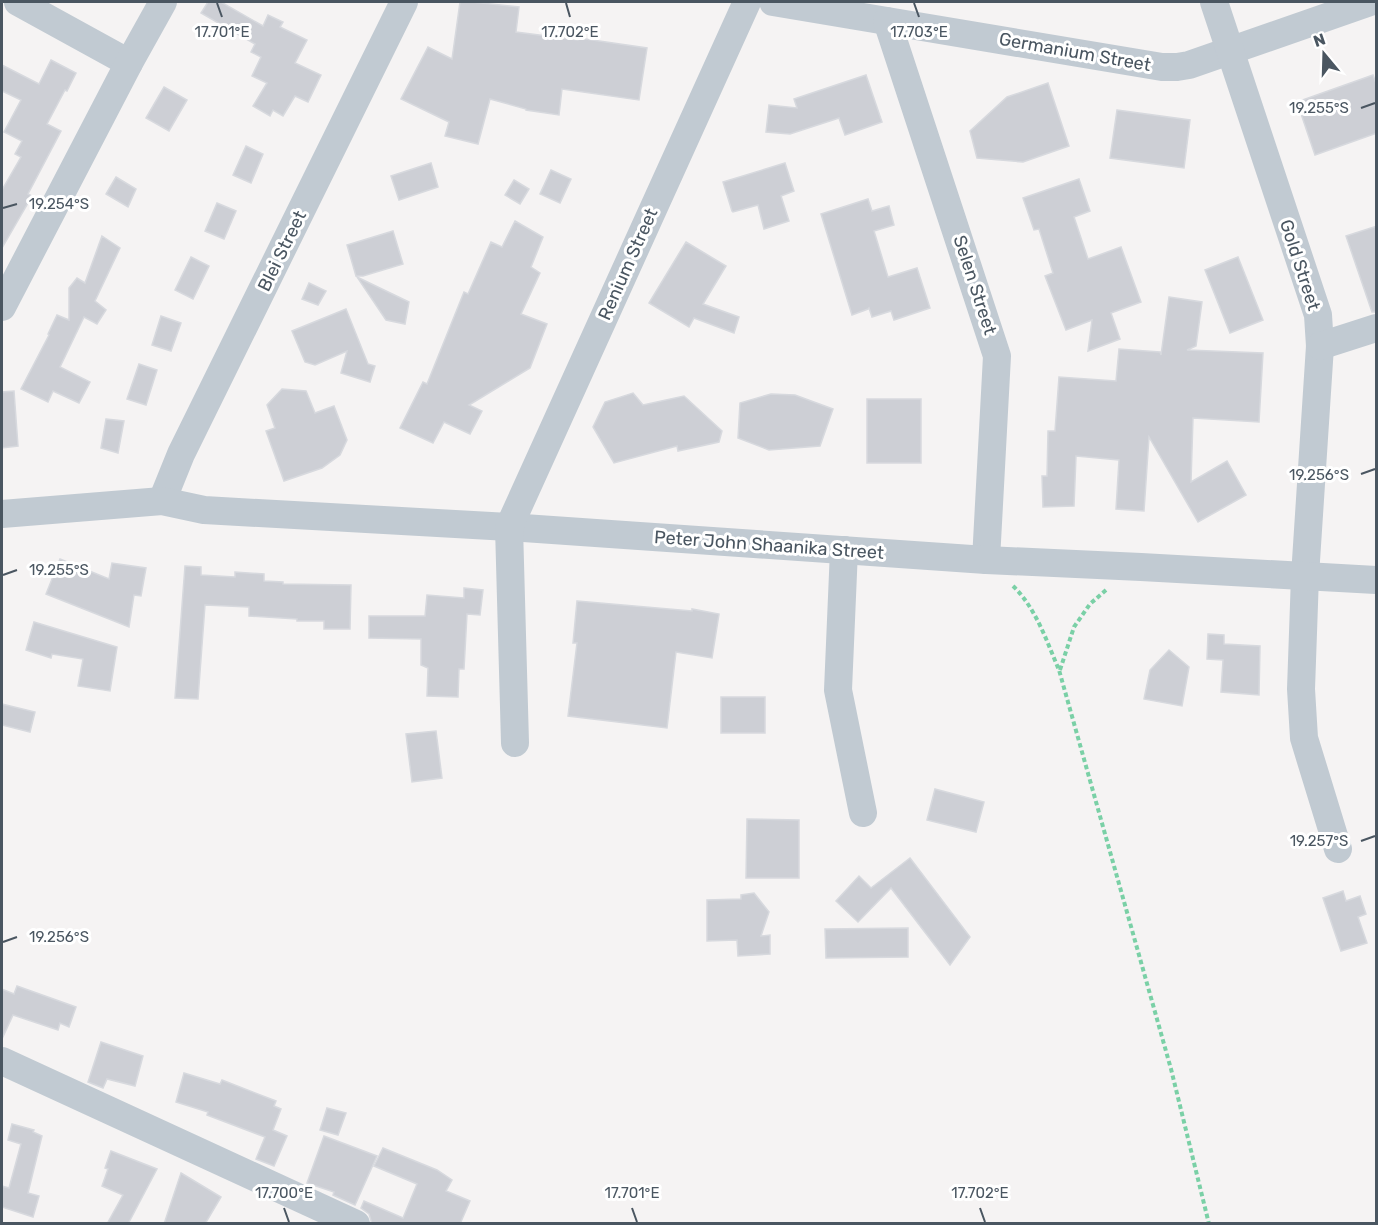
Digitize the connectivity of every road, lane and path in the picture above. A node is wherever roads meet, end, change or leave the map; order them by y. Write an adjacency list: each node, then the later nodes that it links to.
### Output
1 (18, 2): 10 (street)
2 (163, 2): 10 (street)
3 (404, 2): 14 (street, Blei Street)
4 (747, 2): 16 (street, Renium Street)
5 (772, 2): 8 (street, Germanium Street)
6 (1214, 2): 9 (street, Gold Street)
7 (1370, 2): 9 (street, Germanium Street)
8 (887, 21): 9 (street, Germanium Street); 18 (street, Selen Street)
9 (1229, 50): 13 (street, Gold Street)
10 (129, 63): 11 (street)
11 (2, 307)
12 (1377, 328): 13 (street)
13 (1320, 346): 20 (street, Gold Street)
14 (162, 501): 15 (street, Peter John Shaanika Street); 16 (street, Peter John Shaanika Street)
15 (2, 514)
16 (509, 527): 17 (street, Peter John Shaanika Street); 23 (street)
17 (844, 550): 18 (street, Peter John Shaanika Street); 24 (street)
18 (986, 560): 19 (street, Peter John Shaanika Street); 22 (path)
19 (1141, 567): 20 (street, Peter John Shaanika Street); 22 (path)
20 (1305, 576): 21 (street, Peter John Shaanika Street); 25 (street, Gold Street)
21 (1377, 580)
22 (1059, 670): 28 (path)
23 (515, 743)
24 (863, 813)
25 (1338, 849)
26 (2, 1061): 27 (street)
27 (356, 1224)
28 (1209, 1224)

